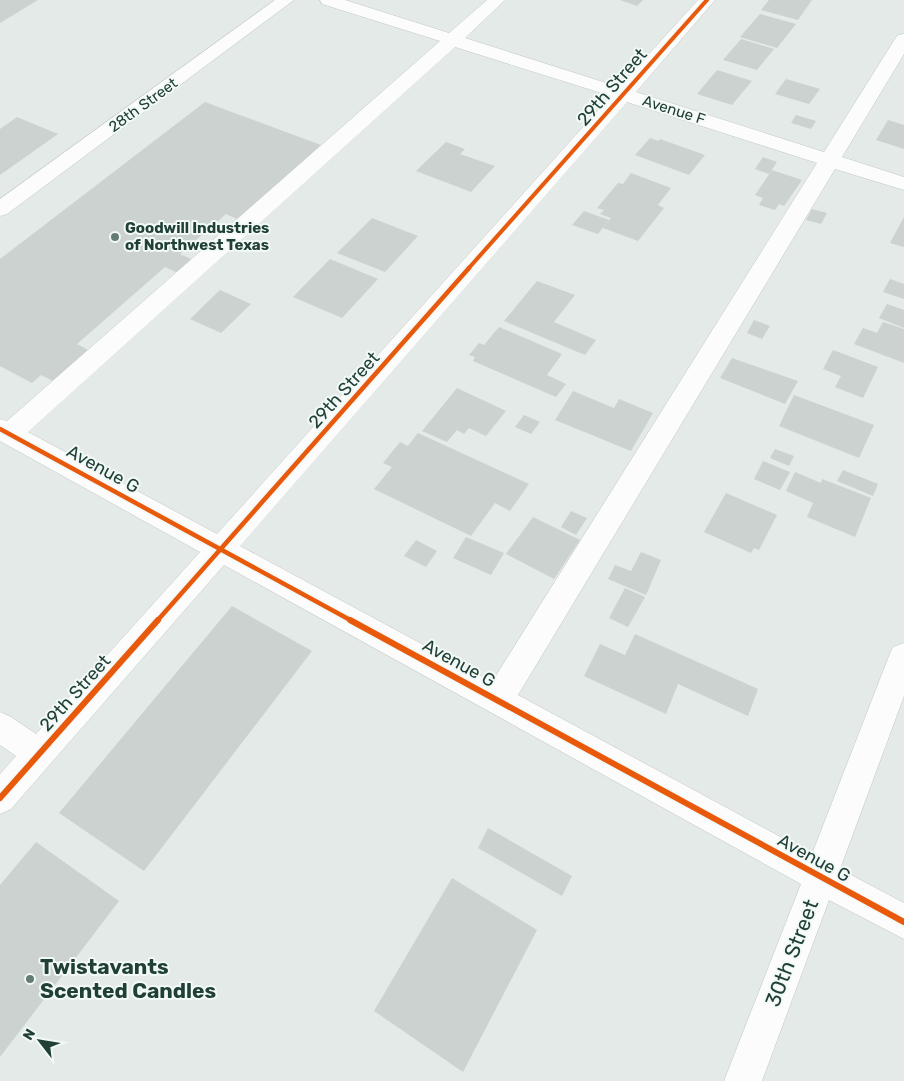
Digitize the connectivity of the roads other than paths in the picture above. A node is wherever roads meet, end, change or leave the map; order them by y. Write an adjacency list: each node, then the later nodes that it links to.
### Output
1 (286, 0): 10 (street, 28th Street)
2 (328, 0): 6 (street, Avenue F)
3 (497, 0): 6 (street)
4 (707, 0): 7 (street, 29th Street)
5 (904, 39): 8 (street)
6 (452, 40): 7 (street, Avenue F); 11 (street)
7 (624, 94): 8 (street, Avenue F); 12 (street, 29th Street)
8 (829, 160): 9 (street, Avenue F); 14 (street)
9 (904, 184)
10 (0, 209)
11 (5, 431): 12 (street, Avenue G)
12 (220, 550): 14 (street, Avenue G); 16 (street, 29th Street)
13 (904, 656): 18 (street, 30th Street)
14 (498, 700): 18 (street, Avenue G)
15 (0, 727): 16 (street)
16 (39, 754): 17 (street, 29th Street)
17 (0, 798)
18 (820, 877): 19 (street, Avenue G); 20 (street, 30th Street)
19 (904, 922)
20 (743, 1081)

